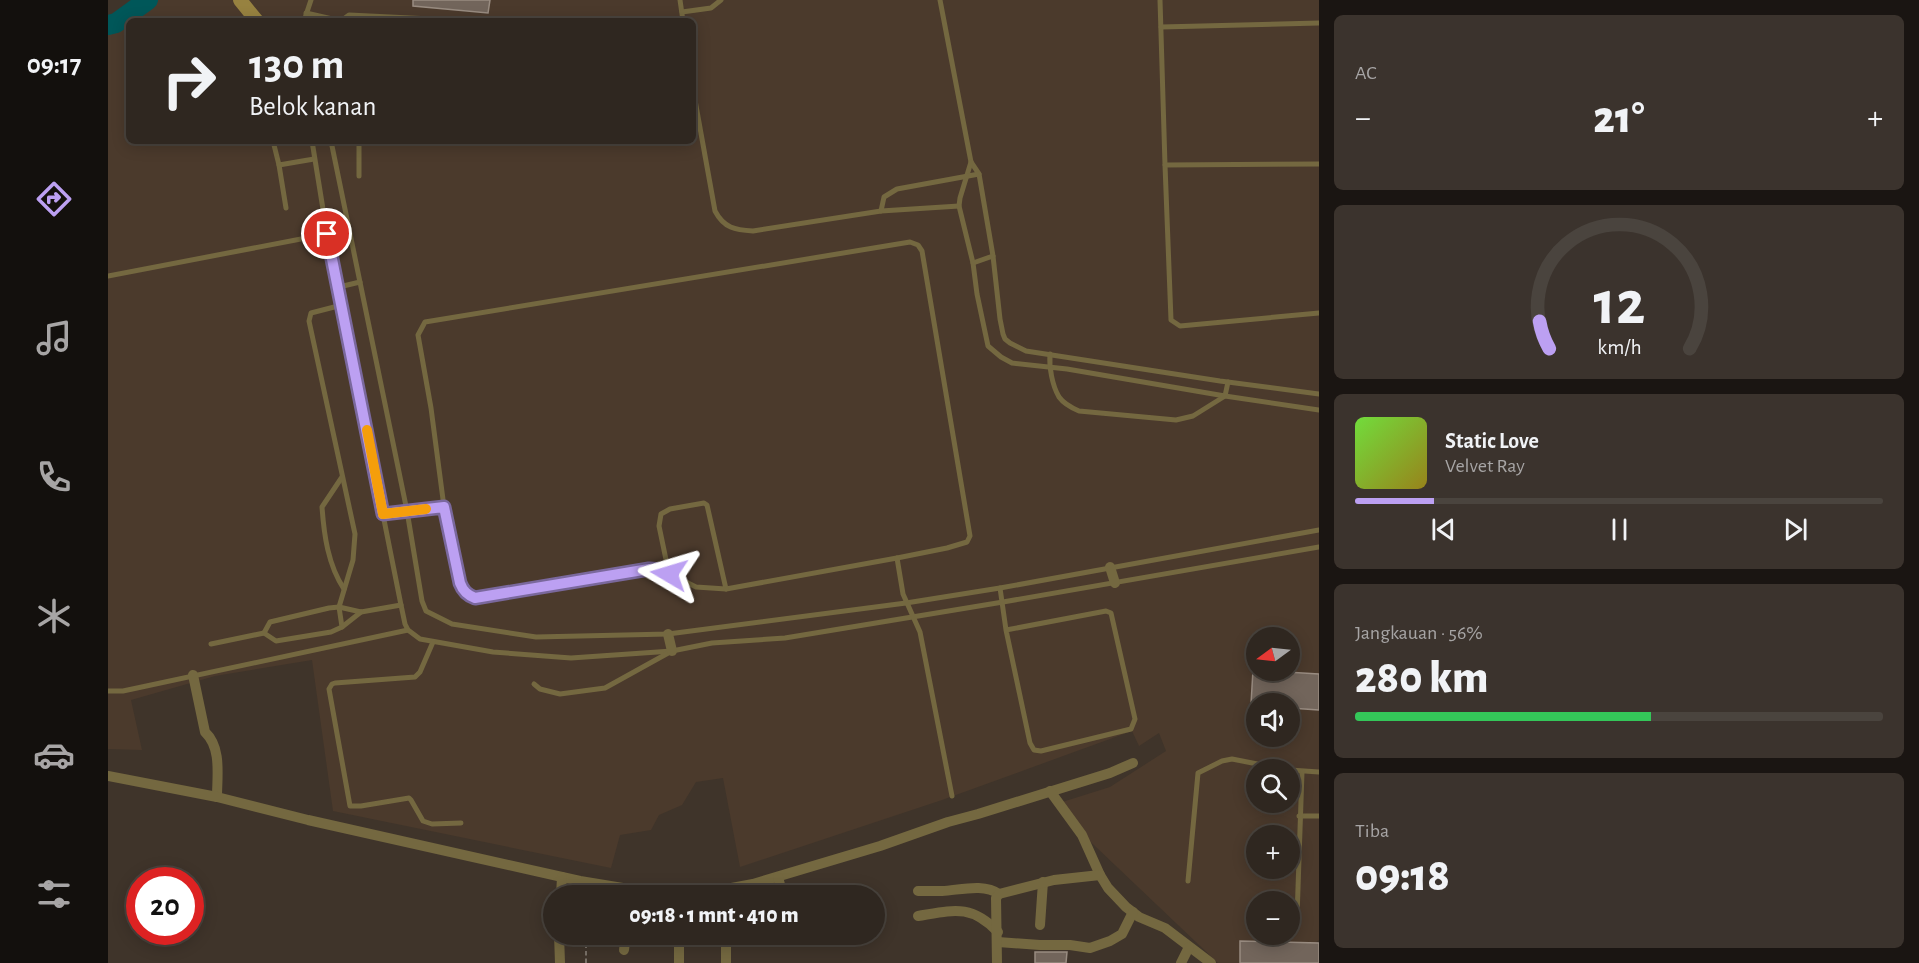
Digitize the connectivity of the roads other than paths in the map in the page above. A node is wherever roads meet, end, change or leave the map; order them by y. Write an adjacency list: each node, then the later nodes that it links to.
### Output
1 (240, 0): 9 (street)
2 (311, 0): 7 (lane)
3 (680, 0): 8 (lane)
4 (721, 0): 8 (lane)
5 (940, 0): 23 (lane)
6 (1161, 0): 16 (lane)
7 (306, 12): 10 (lane); 11 (lane)
8 (682, 12): 14 (lane)
9 (255, 18)
10 (305, 18)
11 (329, 18)
12 (345, 18): 13 (lane)
13 (410, 18)
14 (683, 18)
15 (1319, 24): 16 (lane)
16 (1161, 27): 26 (lane)
17 (696, 106): 32 (lane)
18 (274, 144): 25 (lane)
19 (312, 144): 22 (lane)
20 (332, 144): 37 (lane)
21 (359, 144): 28 (lane)
22 (314, 159): 25 (lane); 33 (lane)
23 (971, 162): 27 (lane); 29 (lane)
24 (1319, 164): 26 (lane)
25 (279, 165): 31 (lane)
26 (1164, 165): 40 (lane)
27 (979, 174): 29 (lane); 34 (lane)
28 (359, 176)
29 (966, 178): 30 (lane); 32 (lane)
30 (959, 206): 32 (lane); 35 (lane)
31 (286, 208)
32 (881, 211)
33 (327, 234): 36 (lane); 38 (lane)
34 (993, 256): 35 (lane); 41 (lane)
35 (973, 263): 42 (lane)
36 (108, 276)
37 (360, 282): 38 (lane); 49 (lane)
38 (339, 287): 39 (lane)
39 (342, 304): 47 (lane); 50 (lane)
40 (1319, 313)
41 (1050, 354): 42 (lane); 43 (lane)
42 (1049, 367): 45 (lane); 45 (lane)
43 (1228, 382): 44 (lane); 45 (lane)
44 (1319, 394)
45 (1225, 396): 46 (lane)
46 (1319, 410)
47 (342, 477): 58 (lane); 58 (lane)
48 (444, 507): 49 (lane); 53 (lane); 55 (lane)
49 (407, 511): 50 (lane); 70 (lane)
50 (383, 514): 62 (lane)
51 (1319, 530): 54 (lane)
52 (1319, 547): 56 (lane)
53 (897, 558): 59 (lane); 61 (lane)
54 (1110, 567): 56 (street); 57 (lane)
55 (669, 574): 59 (lane); 59 (lane)
56 (1115, 583): 60 (lane)
57 (1000, 588): 60 (lane); 61 (lane)
58 (344, 589): 63 (lane)
59 (726, 589)
60 (1003, 602): 65 (lane); 68 (lane)
61 (906, 603): 65 (lane); 70 (lane)
62 (401, 605): 64 (lane); 67 (lane)
63 (339, 608): 64 (lane); 66 (lane); 69 (lane)
64 (361, 612): 66 (lane)
65 (914, 617): 73 (lane); 83 (lane)
66 (342, 627): 69 (lane)
67 (408, 630): 71 (lane); 74 (lane)
68 (1006, 630): 68 (lane)
69 (264, 633): 72 (lane)
70 (668, 634): 73 (street)
71 (433, 642): 73 (lane); 87 (lane)
72 (211, 644)
73 (672, 651): 75 (lane)
74 (193, 675): 76 (lane); 84 (street)
75 (534, 684)
76 (108, 691)
77 (1246, 762): 92 (lane)
78 (1133, 763): 82 (street)
79 (1302, 772): 80 (lane); 85 (lane)
80 (1319, 772)
81 (108, 776): 84 (street)
82 (1050, 791): 88 (street); 90 (street)
83 (952, 796)
84 (217, 797): 89 (street)
85 (1299, 816): 86 (lane); 98 (lane)
86 (1319, 816)
87 (461, 824)
88 (1100, 876): 91 (street); 100 (street)
89 (562, 877): 93 (street); 94 (street)
90 (778, 877): 95 (street); 96 (street)
91 (1043, 882): 99 (street); 102 (street)
92 (1188, 882)
93 (562, 885)
94 (605, 885)
95 (746, 885)
96 (780, 885)
97 (918, 891): 99 (street)
98 (1298, 891)
99 (999, 894): 103 (street)
100 (1133, 912): 103 (street); 108 (street)
101 (918, 916): 103 (street)
102 (1040, 925)
103 (998, 937): 113 (street)
104 (559, 945): 110 (street)
105 (625, 945): 109 (street)
106 (679, 945): 111 (street)
107 (726, 945): 112 (street)
108 (1189, 946): 114 (street); 115 (street)
109 (624, 950)
110 (560, 963)
111 (679, 963)
112 (726, 963)
113 (997, 963)
114 (1181, 963)
115 (1211, 963)

